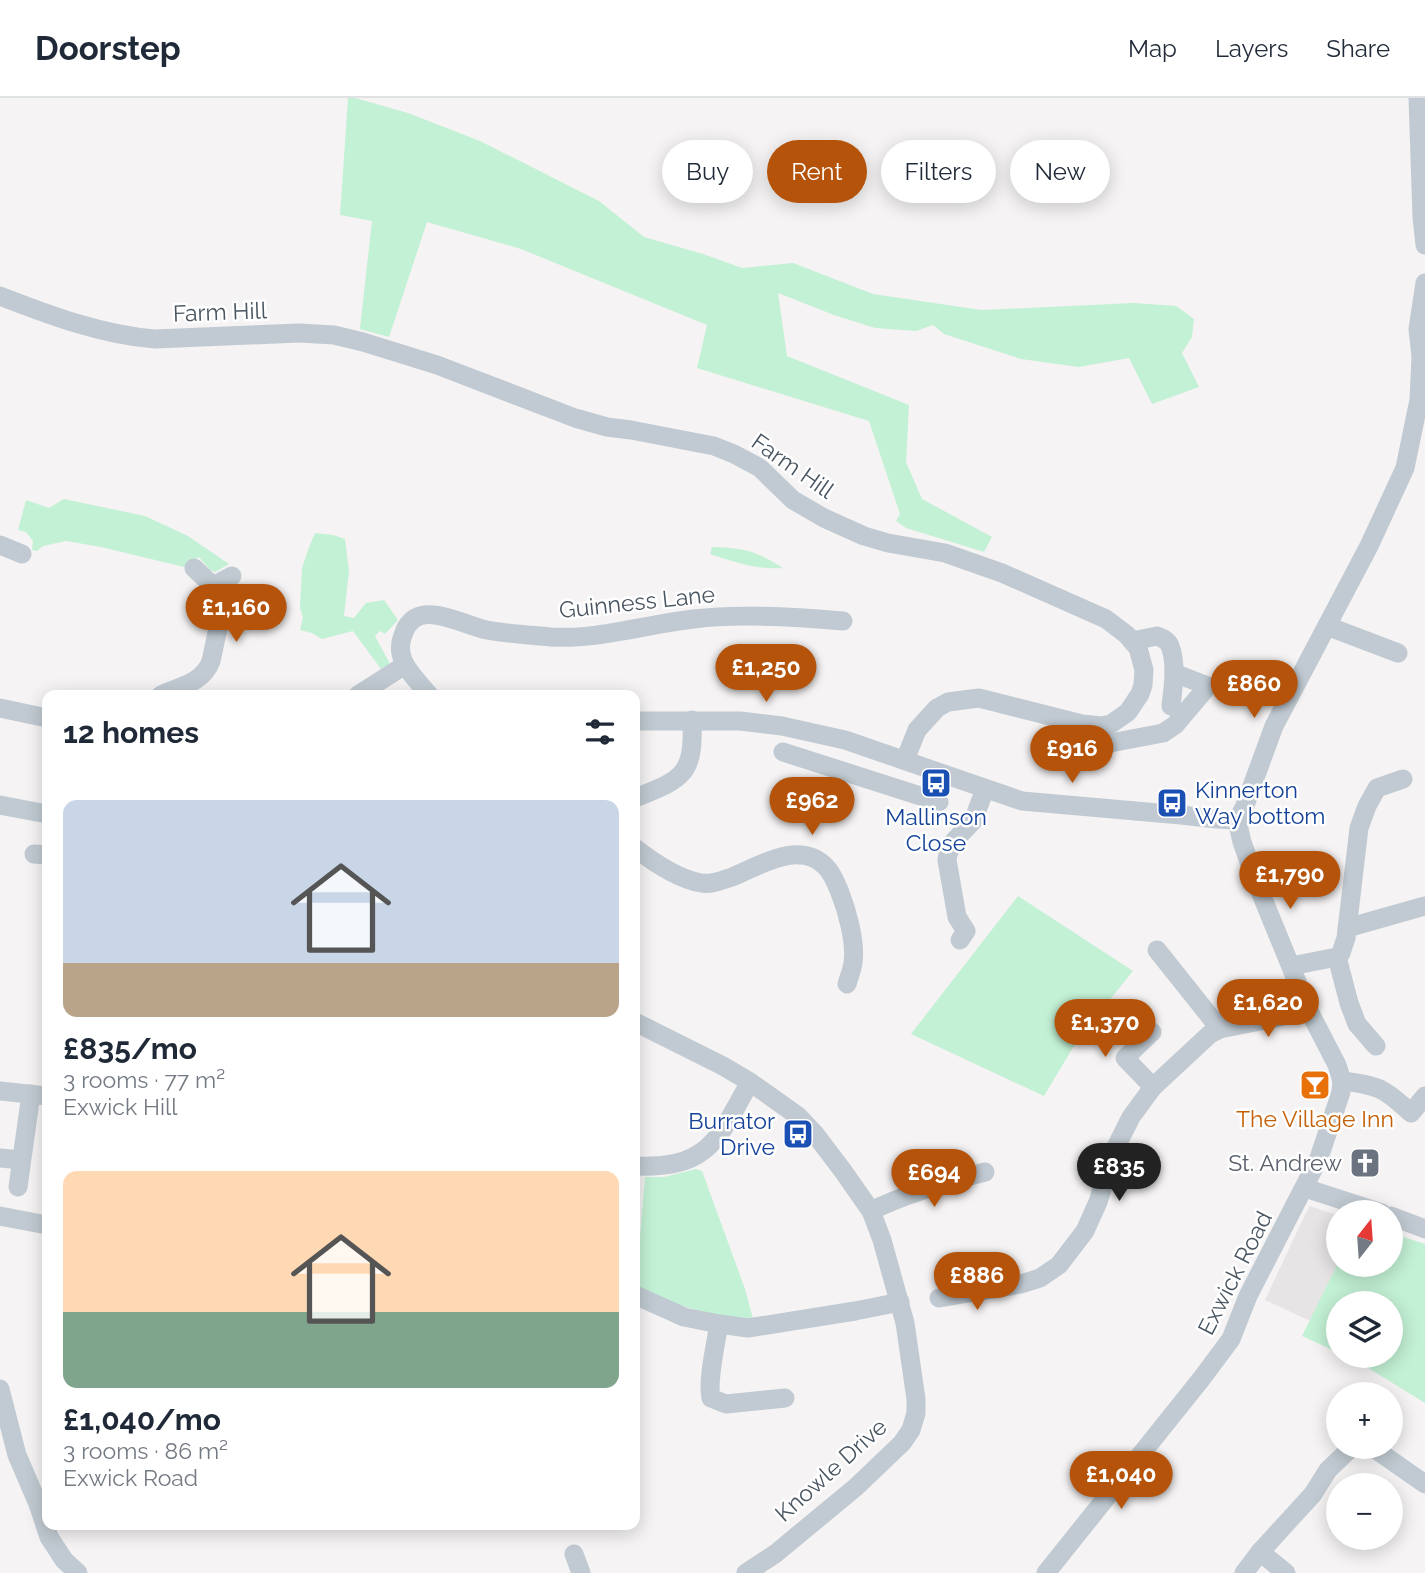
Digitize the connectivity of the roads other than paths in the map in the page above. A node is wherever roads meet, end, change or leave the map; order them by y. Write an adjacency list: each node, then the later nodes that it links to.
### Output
1 (1418, 98): 2 (street)
2 (1425, 245)
3 (1425, 283): 10 (street)
4 (0, 296): 12 (street, Farm Hill)
5 (0, 545): 6 (street)
6 (22, 555)
7 (194, 568): 9 (street)
8 (232, 576): 9 (street)
9 (213, 586): 16 (street)
10 (1327, 626): 13 (street); 35 (street)
11 (832, 627): 14 (street, Guinness Lane)
12 (1132, 641): 15 (street); 24 (street, Farm Hill)
13 (1398, 653)
14 (402, 661): 17 (street); 18 (street)
15 (1174, 673): 19 (street); 24 (street)
16 (173, 690)
17 (364, 690)
18 (425, 690)
19 (1171, 706)
20 (0, 708): 21 (street)
21 (42, 717)
22 (640, 720): 23 (street)
23 (692, 720): 25 (street); 31 (street)
24 (1102, 726): 27 (street)
25 (845, 740): 27 (street); 28 (street)
26 (783, 752): 28 (street)
27 (905, 760): 30 (street)
28 (838, 769): 32 (street)
29 (1404, 779): 38 (street)
30 (985, 789): 35 (street); 39 (street)
31 (640, 795)
32 (939, 802)
33 (0, 806): 34 (street)
34 (42, 813)
35 (1237, 820): 42 (street)
36 (640, 852): 43 (street)
37 (1425, 906): 38 (street)
38 (1347, 928): 41 (street)
39 (969, 933)
40 (1157, 950): 46 (street)
41 (1337, 957): 42 (street); 48 (street)
42 (1291, 965): 44 (street)
43 (847, 984)
44 (1310, 1011): 46 (street); 50 (street)
45 (640, 1024): 49 (street, Knowle Drive)
46 (1220, 1029): 51 (street)
47 (1152, 1032): 51 (street)
48 (1376, 1046)
49 (750, 1082): 57 (street); 62 (street, Knowle Drive)
50 (1342, 1082): 54 (street); 60 (street, Exwick Road)
51 (1153, 1087): 68 (street)
52 (0, 1091): 53 (street)
53 (39, 1095): 56 (street)
54 (1425, 1096)
55 (0, 1158): 56 (street)
56 (21, 1160): 59 (street)
57 (640, 1166)
58 (985, 1172): 62 (street)
59 (18, 1187)
60 (1305, 1188): 61 (street); 83 (street, Exwick Road)
61 (1342, 1200)
62 (871, 1211): 69 (street, Knowle Drive)
63 (0, 1216): 65 (street)
64 (1404, 1221): 66 (street)
65 (42, 1224)
66 (1425, 1229)
67 (640, 1297): 70 (street)
68 (939, 1298)
69 (900, 1301): 70 (street); 82 (street, Knowle Drive)
70 (719, 1324): 72 (street)
71 (0, 1389): 76 (street)
72 (785, 1398)
73 (1339, 1459): 78 (street)
74 (1389, 1459): 75 (street)
75 (1425, 1484)
76 (42, 1500)
77 (48, 1530): 80 (street)
78 (1260, 1552): 84 (street); 85 (street)
79 (574, 1554): 81 (street)
80 (78, 1573)
81 (581, 1573)
82 (746, 1573)
83 (1046, 1573)
84 (1244, 1573)
85 (1286, 1573)

